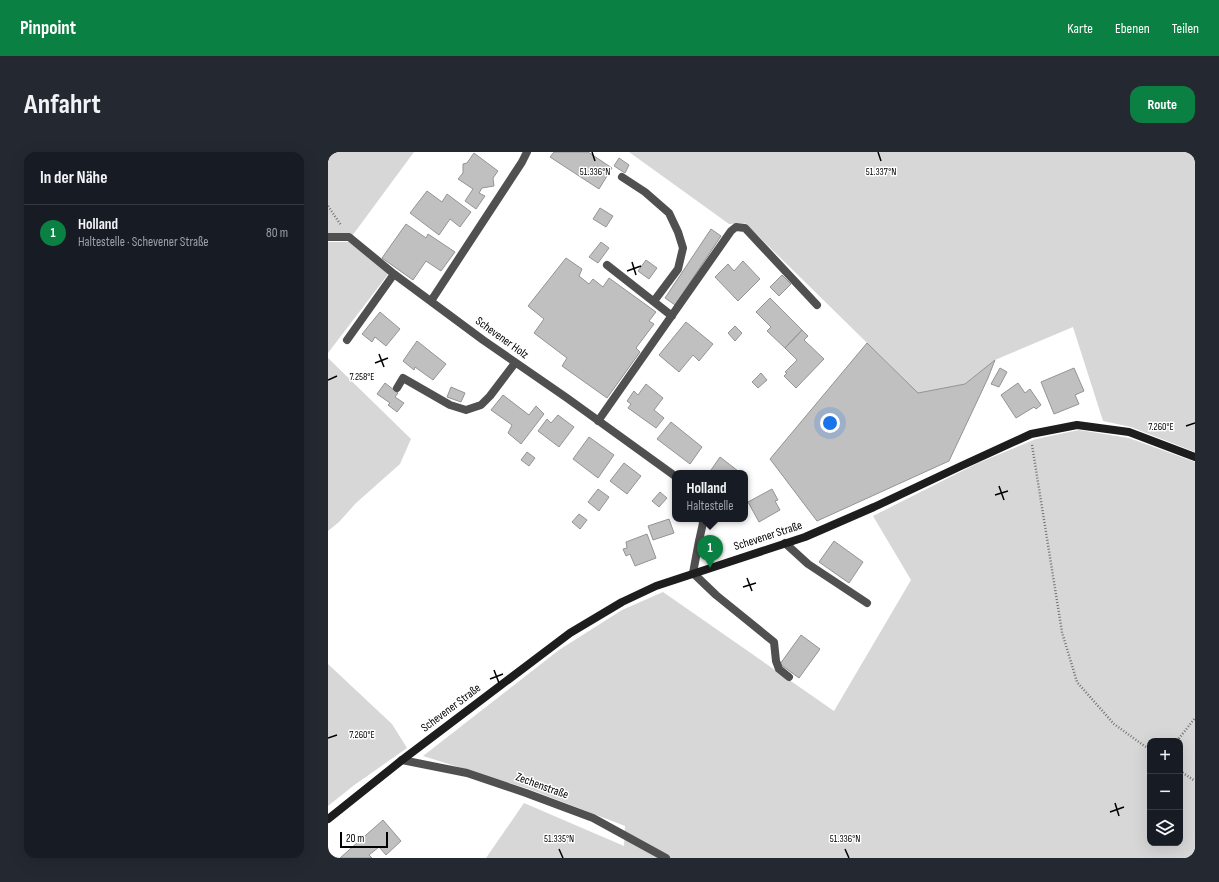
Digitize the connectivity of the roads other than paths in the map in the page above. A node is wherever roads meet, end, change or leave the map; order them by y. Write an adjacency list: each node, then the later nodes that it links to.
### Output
1 (527, 152): 6 (street)
2 (622, 176): 7 (street)
3 (328, 237): 5 (street, Schevener Holz)
4 (608, 264): 7 (street)
5 (394, 274): 6 (street, Schevener Holz); 10 (street)
6 (431, 301): 11 (street, Schevener Holz)
7 (654, 302): 9 (street)
8 (817, 305): 9 (street)
9 (672, 316): 13 (street)
10 (347, 340)
11 (515, 362): 12 (street); 13 (street, Schevener Holz)
12 (396, 388)
13 (598, 421): 15 (street, Schevener Holz)
14 (1195, 457): 17 (main road, Schevener Straße)
15 (672, 474)
16 (703, 522): 18 (street)
17 (785, 543): 18 (main road, Schevener Straße); 19 (street)
18 (693, 573): 20 (street); 21 (main road, Schevener Straße)
19 (867, 603)
20 (789, 677)
21 (402, 760): 22 (main road, Schevener Straße); 23 (street, Zechenstraße)
22 (328, 819)
23 (666, 858)

